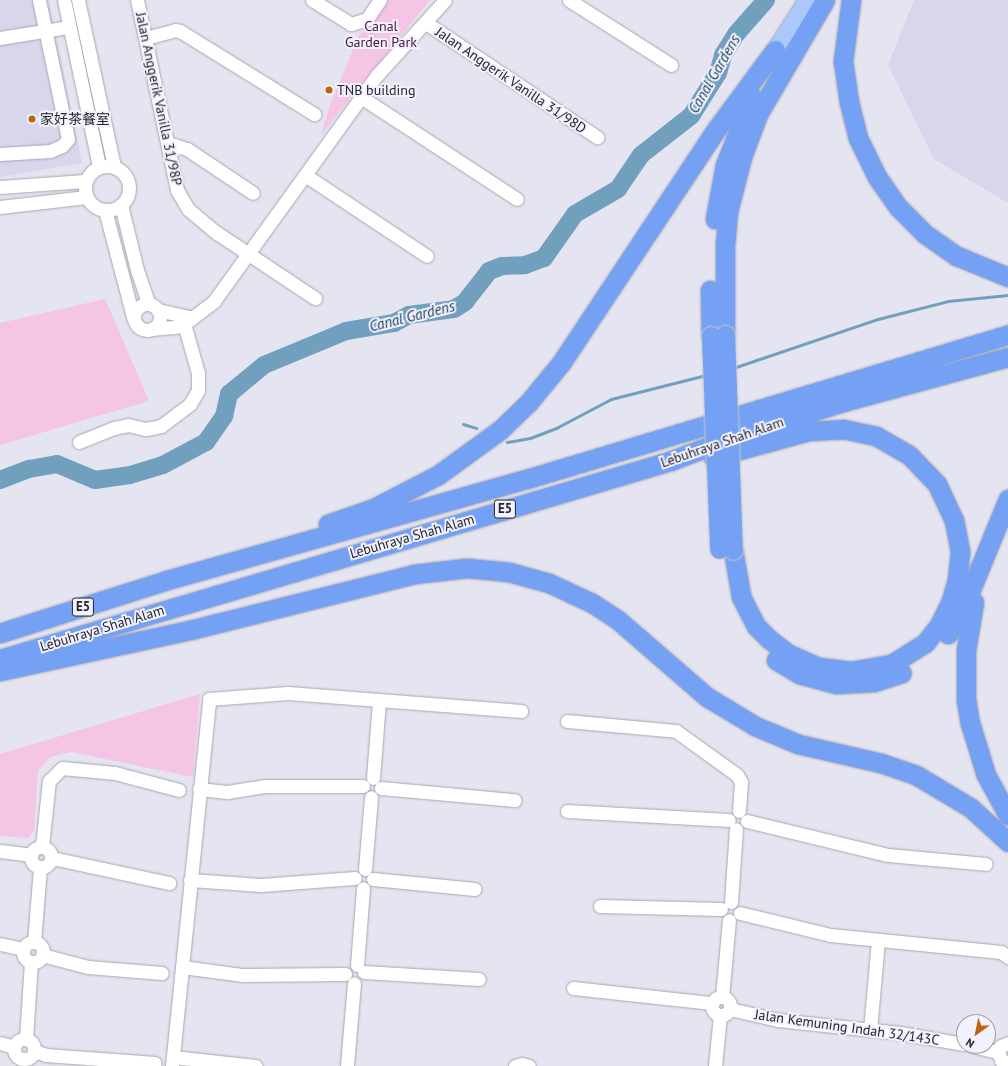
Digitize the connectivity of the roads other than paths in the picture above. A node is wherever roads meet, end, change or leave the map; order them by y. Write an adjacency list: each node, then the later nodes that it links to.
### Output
1 (40, 0): 14 (street)
2 (64, 0): 13 (street)
3 (78, 0): 25 (street)
4 (137, 0): 16 (street, Jalan Anggerik Vanilla 31/98P)
5 (312, 0): 6 (street)
6 (380, 0)
7 (445, 0): 12 (street)
8 (569, 0): 18 (street)
9 (807, 0): 17 (main road)
10 (825, 0): 43 (highway)
11 (851, 0): 37 (highway)
12 (426, 23): 19 (street); 21 (street, Jalan Anggerik Vanilla 31/98D)
13 (69, 27): 14 (street); 24 (street)
14 (47, 31): 15 (street); 23 (street)
15 (0, 38)
16 (146, 38): 20 (street); 22 (street, Jalan Anggerik Vanilla 31/98P)
17 (774, 50): 43 (highway); 51 (highway)
18 (672, 65)
19 (361, 97): 26 (street); 31 (street)
20 (314, 114)
21 (596, 137)
22 (168, 143): 29 (street); 35 (street, Jalan Anggerik Vanilla 31/98P)
23 (0, 154)
24 (99, 166): 25 (street); 27 (street)
25 (114, 166): 32 (street)
26 (305, 175): 35 (street); 36 (street)
27 (85, 181): 28 (street); 30 (street)
28 (0, 188)
29 (253, 193)
30 (86, 197): 33 (street); 34 (street)
31 (517, 199)
32 (121, 205): 34 (street); 39 (street)
33 (0, 207)
34 (105, 210): 40 (street)
35 (249, 253): 38 (street, Jalan Anggerik Vanilla 31/98P); 41 (street)
36 (427, 256)
37 (1008, 277)
38 (315, 298)
39 (154, 307): 40 (street); 41 (street); 42 (street)
40 (133, 317): 42 (street)
41 (188, 321): 42 (street); 46 (street)
42 (151, 329)
43 (718, 335): 49 (highway, bridge)
44 (1008, 335): 51 (highway, Lebuhraya Shah Alam / E5)
45 (1008, 357): 47 (highway, Lebuhraya Shah Alam / E5)
46 (79, 442)
47 (670, 460): 49 (highway); 53 (highway, Lebuhraya Shah Alam / E5)
48 (1008, 499): 50 (highway)
49 (726, 549): 50 (highway)
50 (985, 554): 63 (highway)
51 (167, 580): 52 (highway, Lebuhraya Shah Alam / E5)
52 (0, 633)
53 (0, 659)
54 (0, 671): 66 (highway)
55 (379, 701): 56 (street); 58 (street); 59 (street)
56 (521, 710)
57 (567, 721): 64 (street)
58 (372, 784): 59 (street); 61 (street); 73 (street)
59 (199, 789): 74 (street)
60 (179, 790): 67 (street)
61 (514, 800)
62 (567, 811): 65 (street)
63 (1008, 815)
64 (743, 816): 65 (street); 71 (street)
65 (732, 825): 78 (street)
66 (1008, 842)
67 (42, 846): 69 (street); 70 (street)
68 (0, 852): 69 (street)
69 (31, 855): 72 (street)
70 (52, 858): 72 (street); 75 (street)
71 (986, 864)
72 (40, 867): 83 (street)
73 (369, 874): 76 (street); 77 (street)
74 (190, 880): 76 (street); 89 (street)
75 (169, 883)
76 (359, 883): 90 (street)
77 (475, 888)
78 (726, 905): 79 (street); 80 (street); 81 (street)
79 (600, 906)
80 (740, 912): 81 (street); 82 (street)
81 (729, 920): 95 (street)
82 (878, 940): 87 (street); 97 (street)
83 (34, 942): 85 (street); 86 (street)
84 (0, 944): 85 (street)
85 (23, 949): 88 (street)
86 (42, 955): 88 (street); 91 (street)
87 (1008, 957)
88 (31, 962): 98 (street)
89 (182, 967): 92 (street); 104 (street)
90 (360, 968): 92 (street); 93 (street)
91 (162, 973)
92 (350, 979): 109 (street)
93 (479, 979)
94 (573, 988): 95 (street)
95 (717, 1000): 96 (street)
96 (725, 1012): 97 (street, Jalan Kemuning Indah 32/143C); 112 (street)
97 (870, 1030): 100 (street, Jalan Kemuning Indah 32/143C)
98 (26, 1038): 101 (street); 103 (street)
99 (0, 1043): 101 (street)
100 (956, 1043)
101 (14, 1047): 105 (street)
102 (1003, 1048): 107 (street)
103 (34, 1051): 105 (street); 106 (street)
104 (173, 1061): 108 (street)
105 (22, 1063)
106 (155, 1063)
107 (1007, 1064)
108 (256, 1066)
109 (346, 1066)
110 (515, 1066): 111 (street)
111 (529, 1066)
112 (715, 1066)

